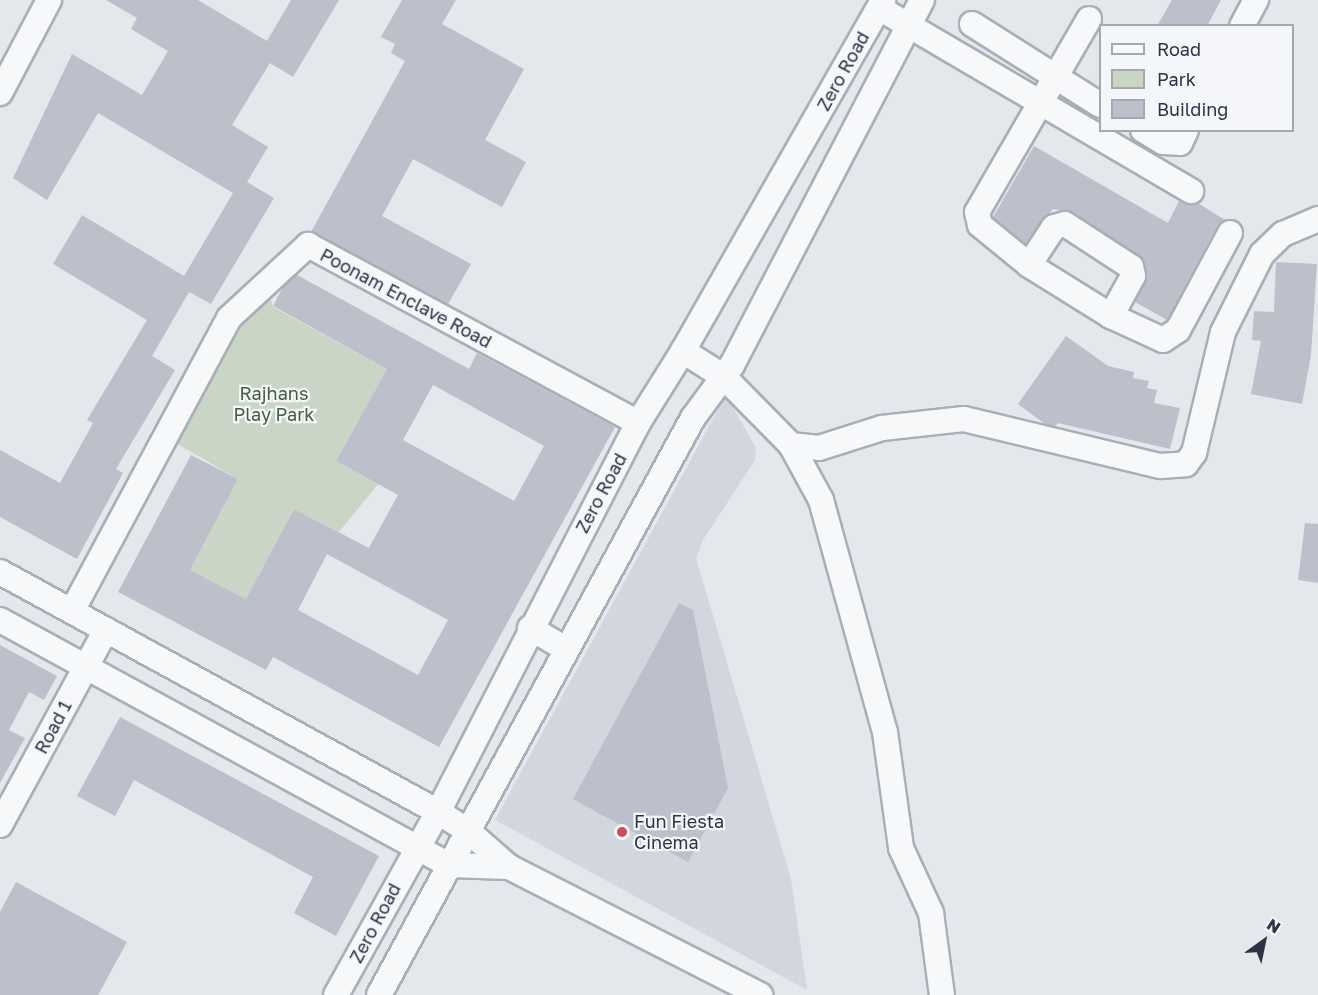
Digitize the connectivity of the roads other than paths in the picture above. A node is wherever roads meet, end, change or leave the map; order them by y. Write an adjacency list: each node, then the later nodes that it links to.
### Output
1 (50, 0): 10 (street)
2 (922, 0): 6 (street, Zero Road)
3 (1256, 0): 8 (street)
4 (881, 4): 6 (street); 20 (street, Zero Road)
5 (1089, 19): 9 (street)
6 (910, 24): 11 (street); 21 (street, Zero Road)
7 (972, 24): 9 (street)
8 (1243, 24)
9 (1054, 77): 11 (street); 12 (street)
10 (0, 93)
11 (1039, 101): 15 (street); 18 (street)
12 (1099, 104)
13 (1146, 132): 14 (street)
14 (1185, 132)
15 (1191, 191)
16 (1318, 219): 23 (street)
17 (1230, 233): 19 (street)
18 (1029, 265): 19 (street); 19 (street)
19 (1111, 316)
20 (683, 351): 21 (street); 22 (street, Zero Road)
21 (724, 377): 23 (street); 29 (street, Zero Road)
22 (638, 423): 25 (street, Poonam Enclave Road); 27 (street, Zero Road)
23 (791, 445): 40 (street)
24 (0, 572): 25 (street)
25 (72, 611): 28 (street)
26 (0, 620): 30 (street)
27 (530, 628): 29 (street); 31 (street, Zero Road)
28 (106, 630): 30 (street, Road 1); 31 (street)
29 (566, 649): 33 (street, Zero Road)
30 (86, 666): 32 (street, Road 1); 34 (street)
31 (438, 812): 33 (street); 34 (street, Zero Road)
32 (0, 825)
33 (468, 831): 35 (street, Zero Road); 36 (street)
34 (416, 848): 35 (street); 37 (street, Zero Road)
35 (449, 865): 36 (street); 38 (street, Zero Road)
36 (509, 867): 39 (street)
37 (336, 995)
38 (379, 995)
39 (760, 995)
40 (942, 995)

